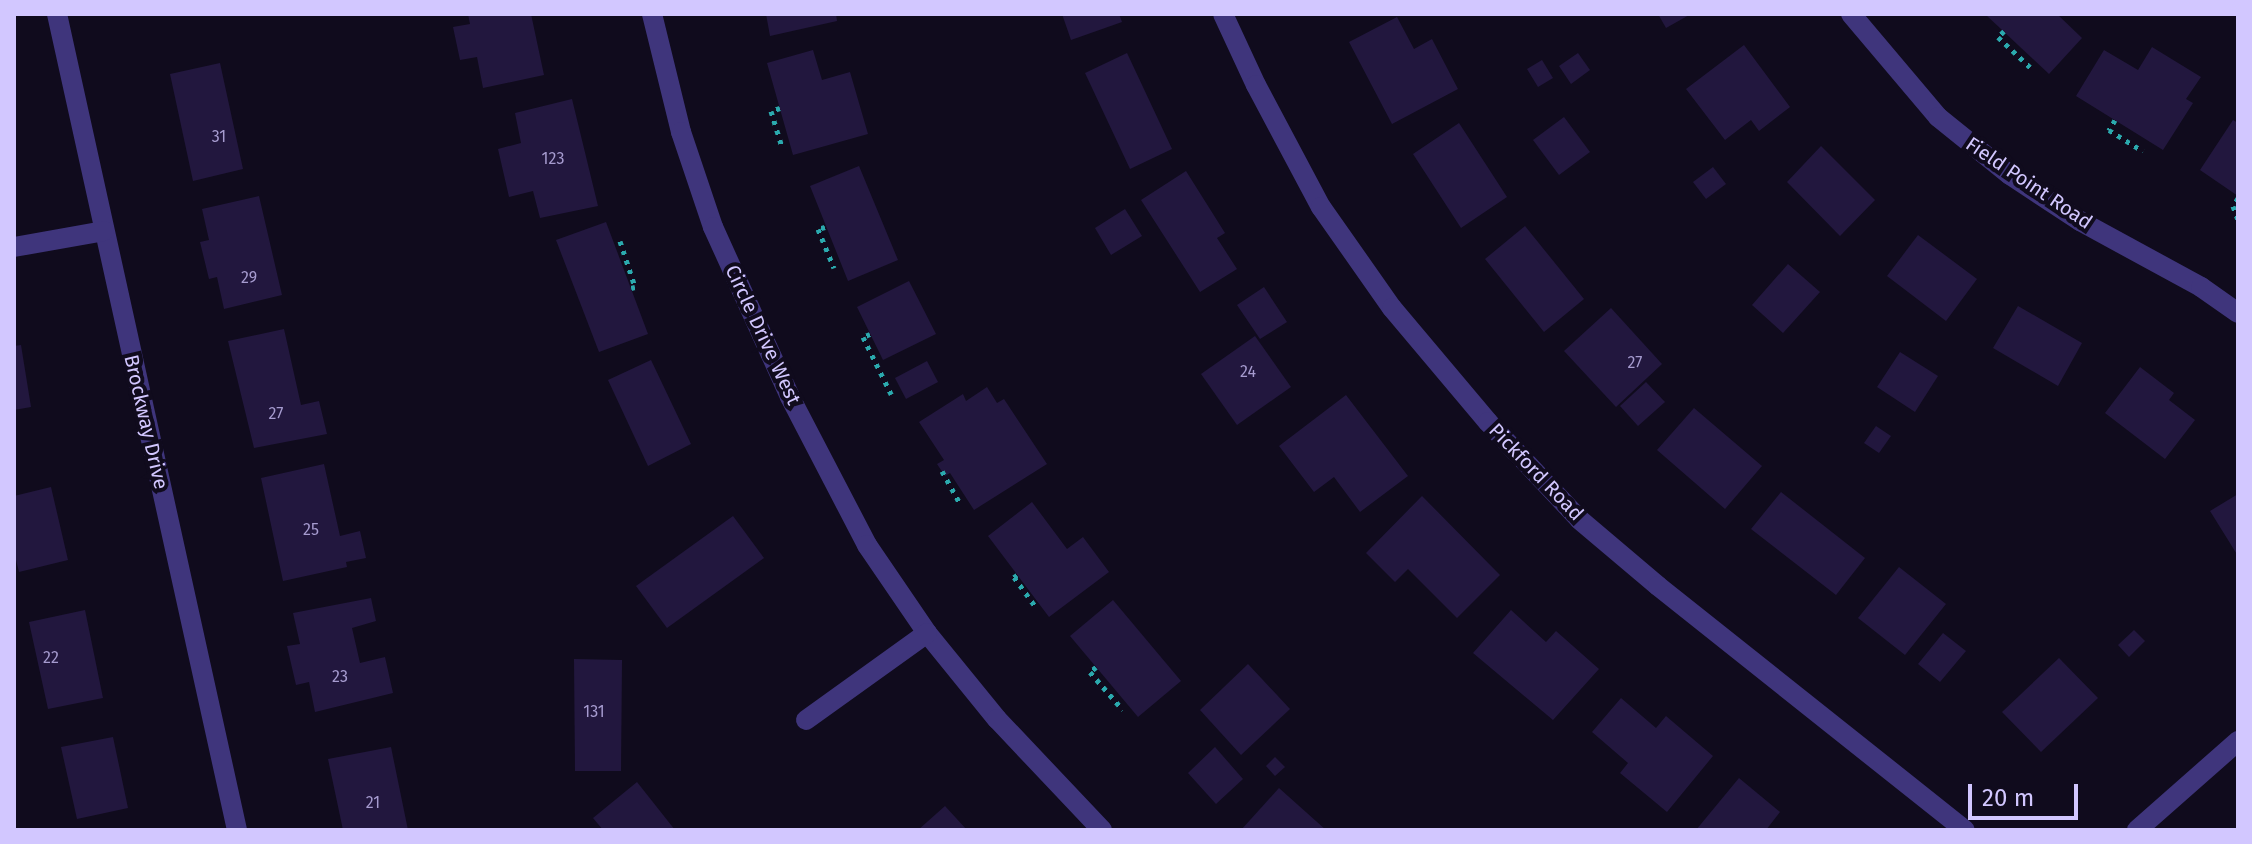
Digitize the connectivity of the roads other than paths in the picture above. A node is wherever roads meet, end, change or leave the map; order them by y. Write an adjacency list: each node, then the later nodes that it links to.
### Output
1 (57, 14): 5 (street, Brockway Drive)
2 (652, 14): 8 (street, Circle Drive West)
3 (1223, 14): 13 (street, Pickford Road)
4 (1851, 14): 7 (street, Field Point Road)
5 (104, 231): 6 (street); 11 (street, Brockway Drive)
6 (14, 247)
7 (2238, 313)
8 (927, 633): 9 (street); 12 (street, Circle Drive West)
9 (806, 720)
10 (2238, 741): 14 (street)
11 (237, 830)
12 (1102, 830)
13 (1965, 830)
14 (2137, 830)

